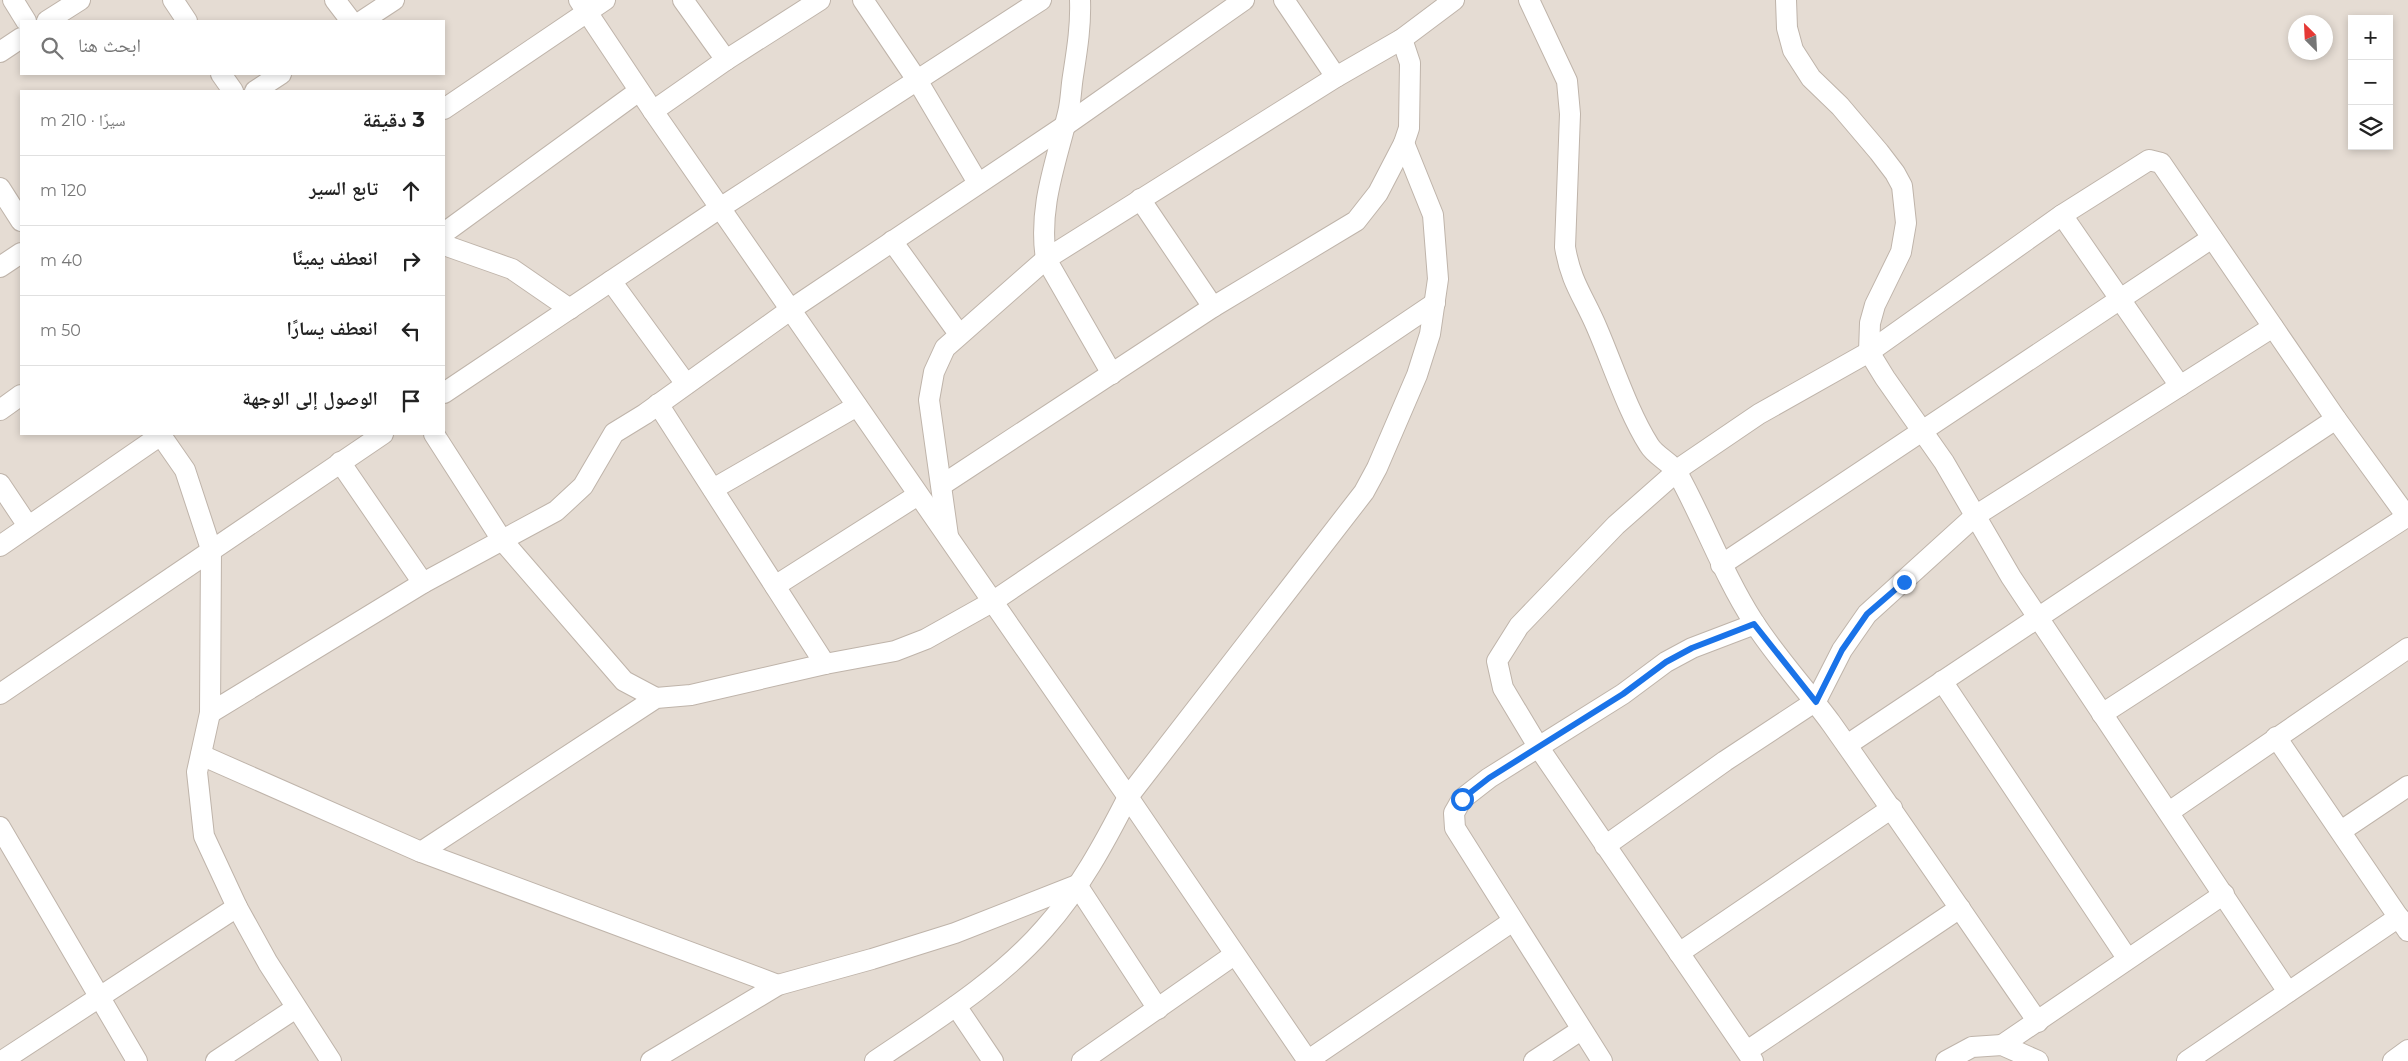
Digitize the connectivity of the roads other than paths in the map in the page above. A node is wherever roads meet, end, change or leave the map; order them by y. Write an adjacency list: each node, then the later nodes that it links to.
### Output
1 (13, 0): 18 (street)
2 (80, 0): 19 (street)
3 (173, 0): 20 (street)
4 (336, 0): 21 (street)
5 (394, 0): 22 (street)
6 (605, 0): 17 (street)
7 (683, 0): 26 (street)
8 (820, 0): 26 (street)
9 (863, 0): 30 (street)
10 (1041, 0): 30 (street)
11 (1080, 0): 36 (street)
12 (1244, 0): 36 (street)
13 (1284, 0): 29 (street)
14 (1454, 0): 24 (street)
15 (1529, 0): 75 (street)
16 (1786, 0): 59 (street)
17 (583, 6): 33 (street); 34 (street)
18 (25, 20)
19 (49, 20)
20 (186, 20)
21 (350, 20)
22 (364, 20)
23 (20, 39): 25 (street)
24 (1402, 39): 29 (street); 37 (street)
25 (0, 52)
26 (726, 60): 35 (street)
27 (222, 75): 31 (street)
28 (280, 75): 32 (street)
29 (1336, 77): 40 (street)
30 (917, 80): 38 (street); 41 (street)
31 (231, 90)
32 (257, 90)
33 (639, 91): 35 (street); 44 (street)
34 (445, 108)
35 (653, 112): 41 (street)
36 (1063, 128): 38 (street); 49 (street)
37 (1404, 143): 53 (street); 54 (street)
38 (978, 183): 46 (street)
39 (0, 188): 43 (street)
40 (1140, 199): 49 (street); 54 (street)
41 (720, 208): 51 (street); 56 (street)
42 (2062, 215): 45 (street); 52 (street); 59 (street)
43 (20, 219)
44 (445, 232)
45 (2212, 238): 52 (street); 57 (street)
46 (892, 241): 56 (street); 58 (street)
47 (445, 245): 55 (street)
48 (20, 253): 50 (street)
49 (1046, 259): 58 (street); 60 (street)
50 (0, 267)
51 (611, 281): 55 (street); 61 (street)
52 (2121, 299): 62 (street); 69 (street)
53 (1434, 303): 90 (street); 106 (street)
54 (1213, 307): 60 (street)
55 (570, 308): 63 (street)
56 (790, 310): 61 (street); 66 (street)
57 (2273, 327): 62 (street); 68 (street)
58 (959, 334): 77 (street)
59 (1869, 352): 69 (street); 75 (street)
60 (1112, 374): 77 (street)
61 (686, 384): 65 (street)
62 (2180, 386): 80 (street)
63 (445, 392)
64 (20, 396): 67 (street)
65 (658, 404): 78 (street); 83 (street)
66 (857, 406): 78 (street); 79 (street)
67 (0, 410)
68 (2336, 419): 81 (street); 91 (street)
69 (1922, 432): 80 (street); 87 (street)
70 (160, 435): 82 (street)
71 (162, 435): 86 (street)
72 (381, 435): 74 (street)
73 (435, 435): 83 (street)
74 (340, 462): 86 (street); 88 (street)
75 (1677, 471): 87 (street); 103 (street)
76 (0, 484): 82 (street)
77 (942, 485): 84 (street)
78 (713, 489): 89 (street)
79 (918, 494): 84 (street); 89 (street)
80 (1975, 516): 91 (street); 98 (street)
81 (2408, 517): 100 (street)
82 (28, 526): 85 (street)
83 (502, 540): 88 (street); 97 (street)
84 (949, 540): 90 (street)
85 (0, 546)
86 (211, 549): 96 (street); 99 (street)
87 (1721, 566): 92 (street)
88 (423, 583): 99 (street)
89 (775, 586): 94 (street)
90 (992, 602): 94 (street); 106 (street)
91 (2037, 618): 95 (street); 100 (street)
92 (1754, 624): 98 (street); 103 (street)
93 (2408, 648): 101 (street)
94 (825, 664): 97 (street)
95 (1942, 681): 102 (street); 122 (street)
96 (0, 694)
97 (656, 698): 112 (street)
98 (1816, 702): 102 (street); 111 (street)
99 (210, 713): 104 (street)
100 (2102, 714): 108 (street)
101 (2276, 737): 108 (street); 110 (street)
102 (1847, 745): 107 (street)
103 (1539, 748): 111 (street); 118 (street)
104 (201, 754): 112 (street); 116 (street)
105 (2408, 786): 110 (street)
106 (1128, 797): 114 (street); 121 (street)
107 (1892, 808): 117 (street); 120 (street)
108 (2169, 812): 115 (street)
109 (0, 827): 113 (street)
110 (2341, 831): 119 (street)
111 (1605, 846): 120 (street)
112 (421, 852): 123 (street)
113 (8, 857): 125 (street)
114 (1076, 885): 123 (street); 126 (street); 128 (street)
115 (2224, 894): 122 (street); 124 (street)
116 (237, 907): 125 (street); 127 (street)
117 (1960, 908): 129 (street); 133 (street)
118 (1513, 921): 130 (street); 142 (street)
119 (2404, 924): 124 (street)
120 (1679, 953): 133 (street)
121 (1234, 955): 128 (street); 142 (street)
122 (2127, 958): 129 (street)
123 (778, 985): 138 (street)
124 (2288, 992): 147 (street)
125 (101, 998): 134 (street); 135 (street)
126 (956, 1006): 139 (street); 140 (street)
127 (296, 1008): 136 (street); 137 (street)
128 (1158, 1009): 141 (street)
129 (2038, 1022): 131 (street)
130 (1582, 1030): 143 (street); 144 (street)
131 (2002, 1045): 145 (street); 146 (street)
132 (2408, 1050): 148 (street)
133 (1750, 1056)
134 (2, 1061)
135 (138, 1061)
136 (216, 1061)
137 (331, 1061)
138 (651, 1061)
139 (875, 1061)
140 (993, 1061)
141 (1082, 1061)
142 (1307, 1061)
143 (1534, 1061)
144 (1602, 1061)
145 (1946, 1061)
146 (2038, 1061)
147 (2187, 1061)
148 (2393, 1061)

